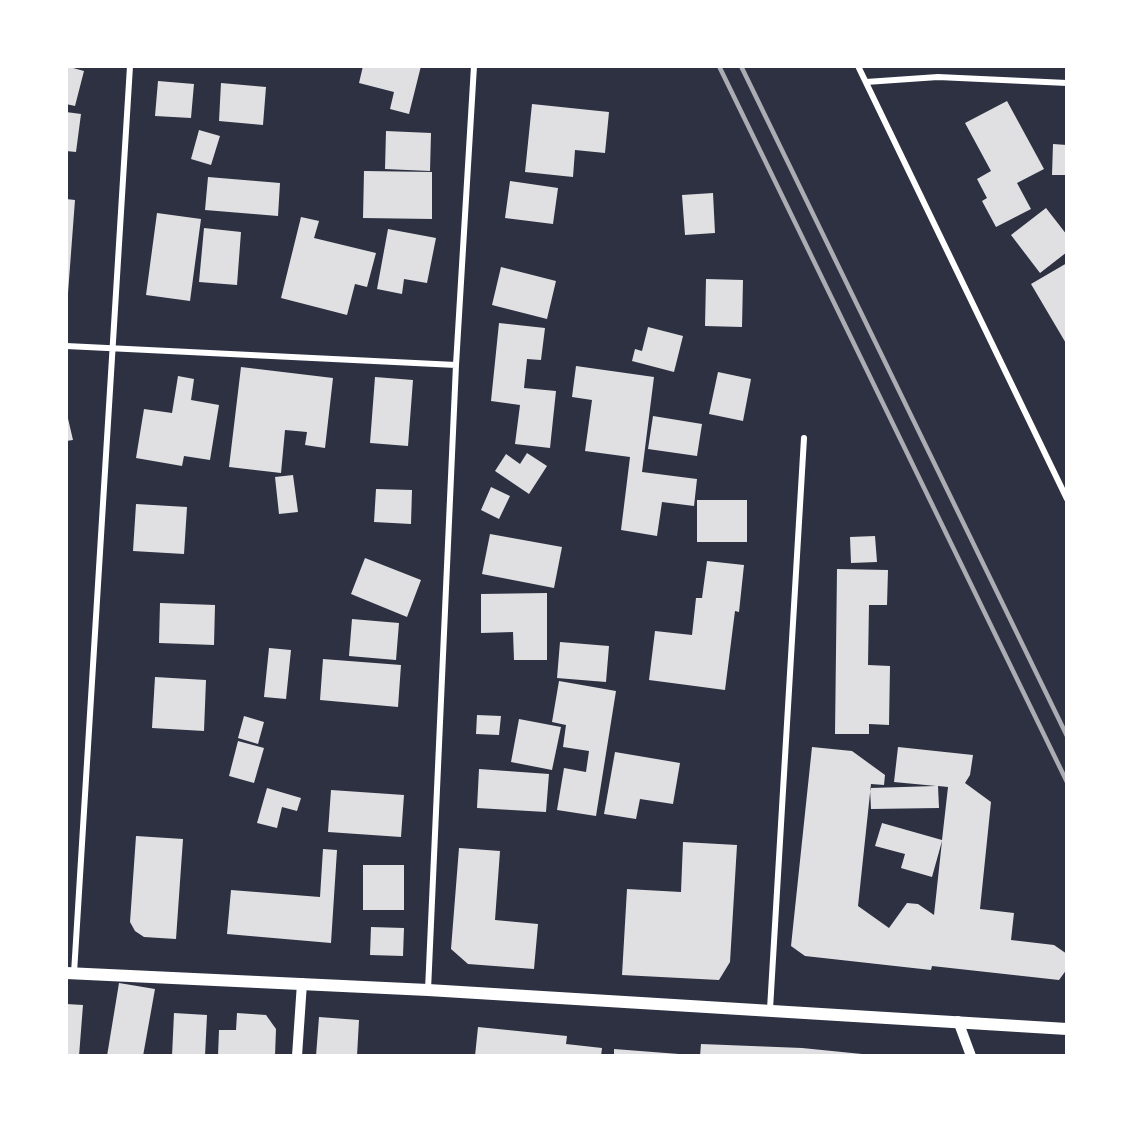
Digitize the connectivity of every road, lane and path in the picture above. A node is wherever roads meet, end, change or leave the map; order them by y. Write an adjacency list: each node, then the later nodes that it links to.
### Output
1 (130, 66): 7 (street)
2 (474, 66): 8 (street)
3 (858, 66): 4 (street)
4 (866, 82): 5 (street); 10 (street)
5 (1067, 83)
6 (66, 346): 7 (street)
7 (113, 348): 8 (street); 11 (street)
8 (456, 365): 13 (street)
9 (804, 438): 14 (street)
10 (1067, 499)
11 (70, 973): 12 (main road)
12 (302, 983): 13 (main road); 17 (street)
13 (428, 990): 14 (main road)
14 (770, 1009): 15 (main road)
15 (958, 1021): 16 (main road); 18 (street)
16 (1067, 1029)
17 (297, 1056)
18 (971, 1056)

